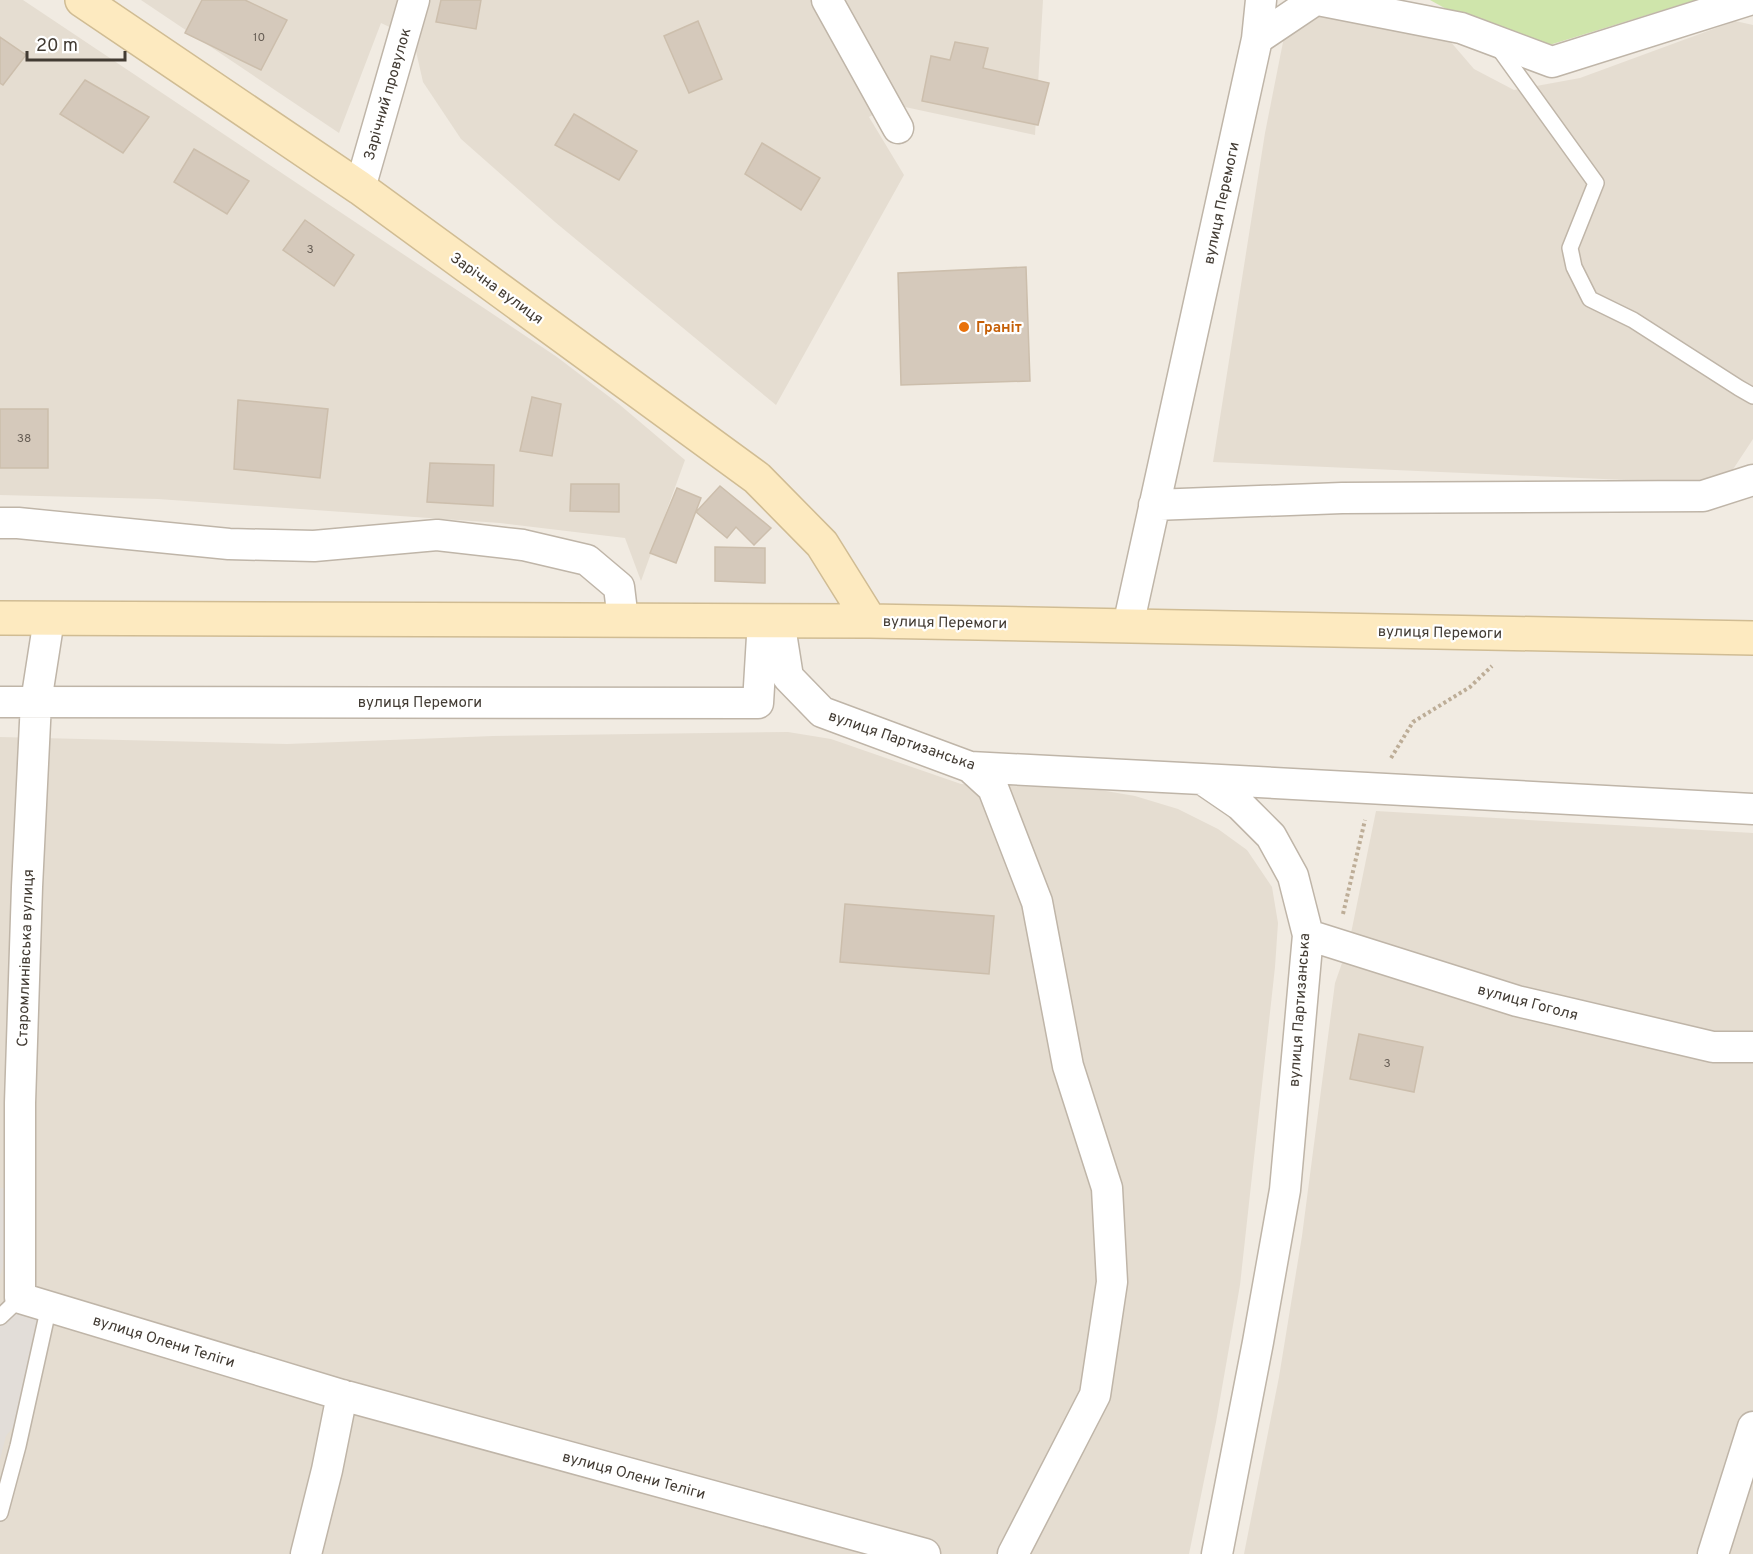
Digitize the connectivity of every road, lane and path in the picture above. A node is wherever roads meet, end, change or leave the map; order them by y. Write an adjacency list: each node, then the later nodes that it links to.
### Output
1 (82, 0): 10 (main road, Зарічна вулиця)
2 (414, 0): 10 (street, Зарічний провулок)
3 (827, 0): 9 (street)
4 (1261, 0): 7 (street, вулиця Перемоги)
5 (1316, 0): 7 (street); 8 (street)
6 (1749, 0): 8 (street)
7 (1257, 39): 13 (street, вулиця Перемоги)
8 (1492, 39): 11 (lane)
9 (898, 128)
10 (360, 188): 19 (main road, Зарічна вулиця)
11 (1753, 396)
12 (1753, 480): 13 (street)
13 (1154, 505): 20 (street, вулиця Перемоги)
14 (0, 523): 17 (street)
15 (0, 618): 16 (main road, вулиця Перемоги)
16 (49, 619): 17 (main road, вулиця Перемоги); 23 (street, Старомлинівська вулиця)
17 (623, 620): 18 (main road, вулиця Перемоги)
18 (771, 620): 19 (main road, вулиця Перемоги); 23 (street, вулиця Перемоги); 24 (street, вулиця Партизанська)
19 (870, 621): 20 (main road, вулиця Перемоги)
20 (1128, 626): 21 (main road, вулиця Перемоги)
21 (1753, 638)
22 (0, 702): 23 (street, вулиця Перемоги)
23 (36, 702): 30 (street, Старомлинівська вулиця)
24 (970, 767): 25 (street, вулиця Партизанська); 36 (street)
25 (1202, 779): 26 (street); 27 (street, вулиця Партизанська)
26 (1753, 809)
27 (1308, 935): 28 (street, вулиця Гоголя); 37 (street, вулиця Партизанська)
28 (1753, 1047)
29 (49, 1306): 30 (street, вулиця Олени Теліги); 31 (street, вулиця Олени Теліги); 33 (lane)
30 (10, 1308)
31 (342, 1395): 34 (street); 35 (street, вулиця Олени Теліги)
32 (1753, 1427): 38 (street)
33 (0, 1513)
34 (306, 1554)
35 (925, 1554)
36 (1013, 1554)
37 (1217, 1554)
38 (1713, 1554)

